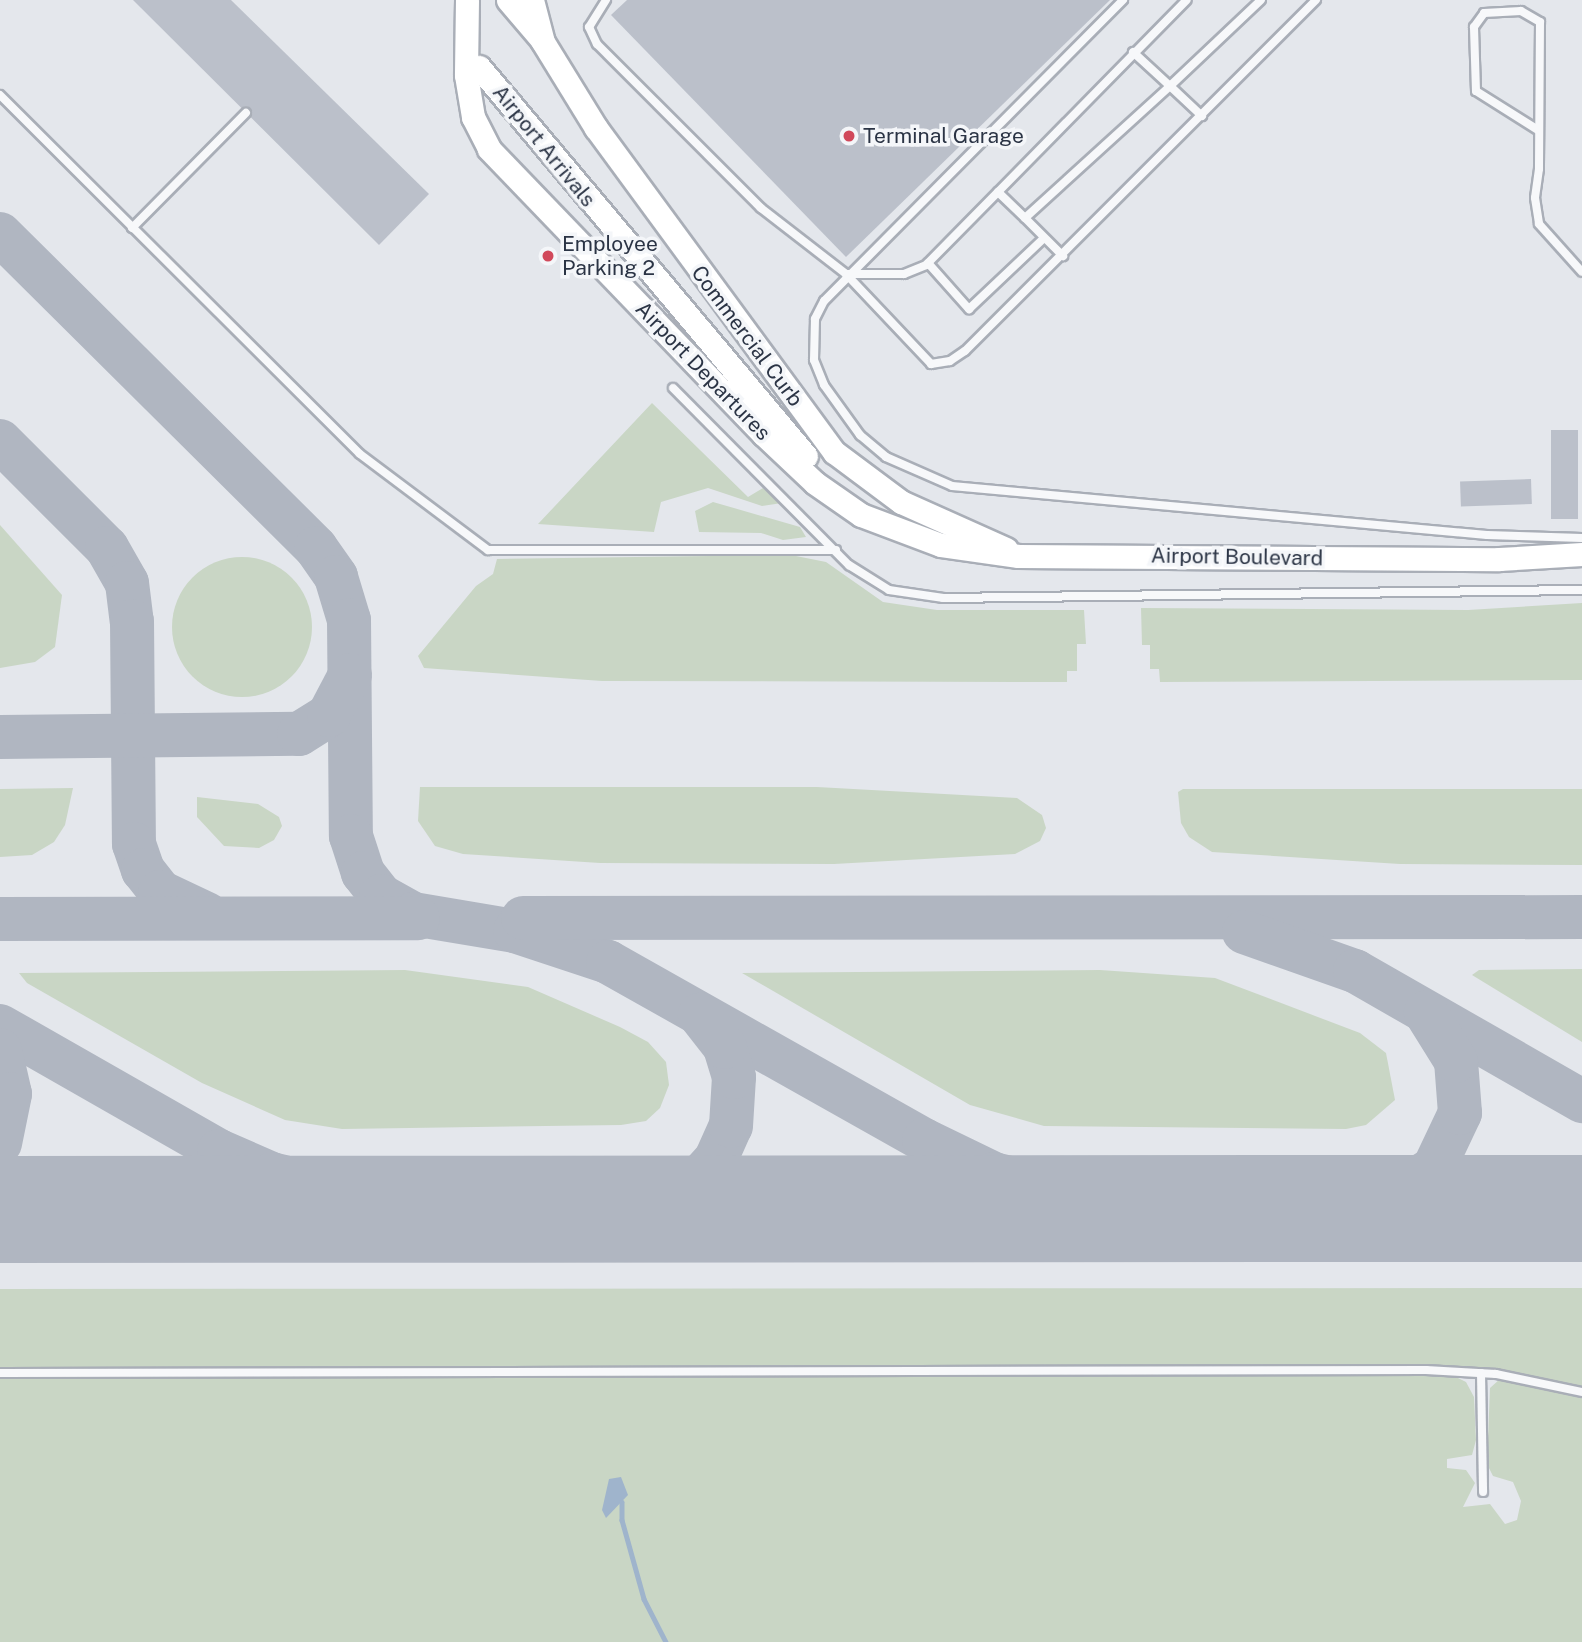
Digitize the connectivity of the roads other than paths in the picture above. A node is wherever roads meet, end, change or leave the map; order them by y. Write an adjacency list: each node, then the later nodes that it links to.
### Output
1 (467, 0): 26 (street, Airport Departures)
2 (508, 0): 9 (street, Commercial Curb)
3 (531, 0): 9 (street, Commercial Curb)
4 (606, 0): 24 (lane)
5 (1123, 0): 24 (lane)
6 (1186, 0): 10 (lane)
7 (1261, 0): 12 (lane)
8 (1316, 0): 15 (lane)
9 (543, 42): 30 (street, Commercial Curb)
10 (1133, 52): 12 (lane); 17 (lane)
11 (479, 67): 26 (street, Airport Arrivals)
12 (1170, 86): 15 (lane); 18 (lane)
13 (0, 96): 19 (lane)
14 (246, 113): 19 (lane)
15 (1202, 116): 21 (lane)
16 (1538, 130): 16 (lane); 23 (lane)
17 (998, 192): 18 (lane); 22 (lane)
18 (1025, 218): 20 (lane)
19 (132, 228): 28 (lane)
20 (1044, 239): 21 (lane); 22 (lane)
21 (1063, 256): 24 (lane)
22 (928, 263): 24 (lane)
23 (1582, 272)
24 (846, 274): 27 (lane)
25 (673, 388): 28 (lane)
26 (896, 527): 30 (street, Airport Boulevard)
27 (1582, 538)
28 (835, 550): 31 (lane)
29 (1582, 554): 30 (street, Airport Boulevard)
30 (1018, 556)
31 (1582, 590)
32 (0, 1373): 33 (lane)
33 (1481, 1373): 34 (lane); 35 (lane)
34 (1582, 1392)
35 (1483, 1492)

